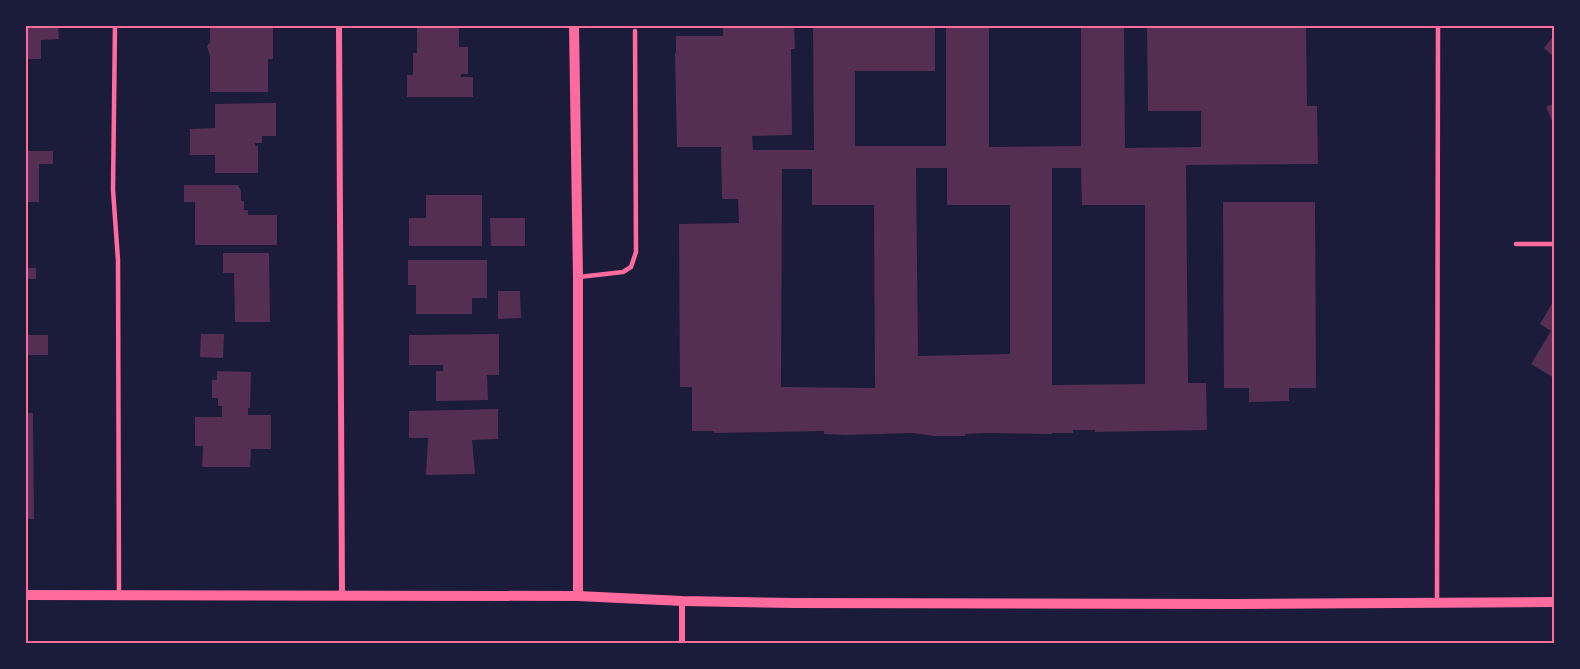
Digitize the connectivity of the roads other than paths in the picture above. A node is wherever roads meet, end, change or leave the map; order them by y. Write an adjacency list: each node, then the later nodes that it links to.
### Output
1 (115, 26): 11 (lane)
2 (339, 26): 9 (street)
3 (574, 26): 8 (street)
4 (1438, 26): 15 (lane)
5 (635, 31): 8 (lane)
6 (1516, 244): 7 (lane)
7 (1554, 244)
8 (578, 278): 12 (street)
9 (342, 594): 11 (street); 12 (street)
10 (26, 595): 11 (street)
11 (119, 595)
12 (578, 596): 13 (street)
13 (682, 601): 15 (street); 16 (street)
14 (1554, 602): 15 (street)
15 (1437, 603)
16 (682, 644)

